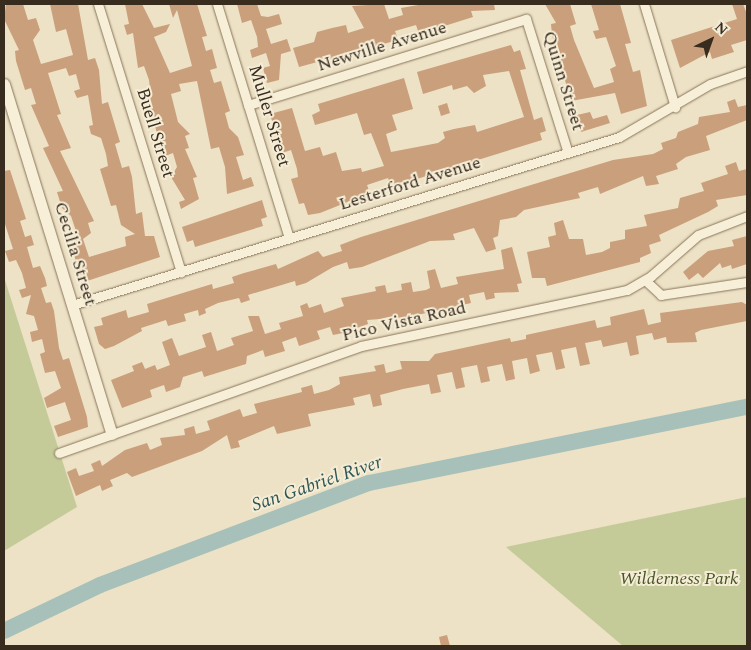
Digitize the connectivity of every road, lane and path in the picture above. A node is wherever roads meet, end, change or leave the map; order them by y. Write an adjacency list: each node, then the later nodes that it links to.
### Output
1 (98, 4): 12 (street, Buell Street)
2 (217, 4): 7 (street, Muller Street)
3 (644, 4): 8 (street)
4 (526, 19): 7 (street, Newville Avenue); 9 (street, Quinn Street)
5 (747, 71): 8 (street, Lesterford Avenue)
6 (4, 84): 15 (street, Cecilia Street)
7 (248, 105): 11 (street, Muller Street)
8 (674, 107): 9 (street, Lesterford Avenue)
9 (568, 153): 11 (street, Lesterford Avenue)
10 (747, 216): 13 (street, Pico Vista Road)
11 (289, 238): 12 (street, Lesterford Avenue)
12 (181, 272): 15 (street, Lesterford Avenue)
13 (645, 280): 14 (street); 16 (street, Pico Vista Road)
14 (747, 282)
15 (72, 305): 16 (street, Cecilia Street)
16 (112, 434): 17 (street, Pico Vista Road)
17 (59, 453)

